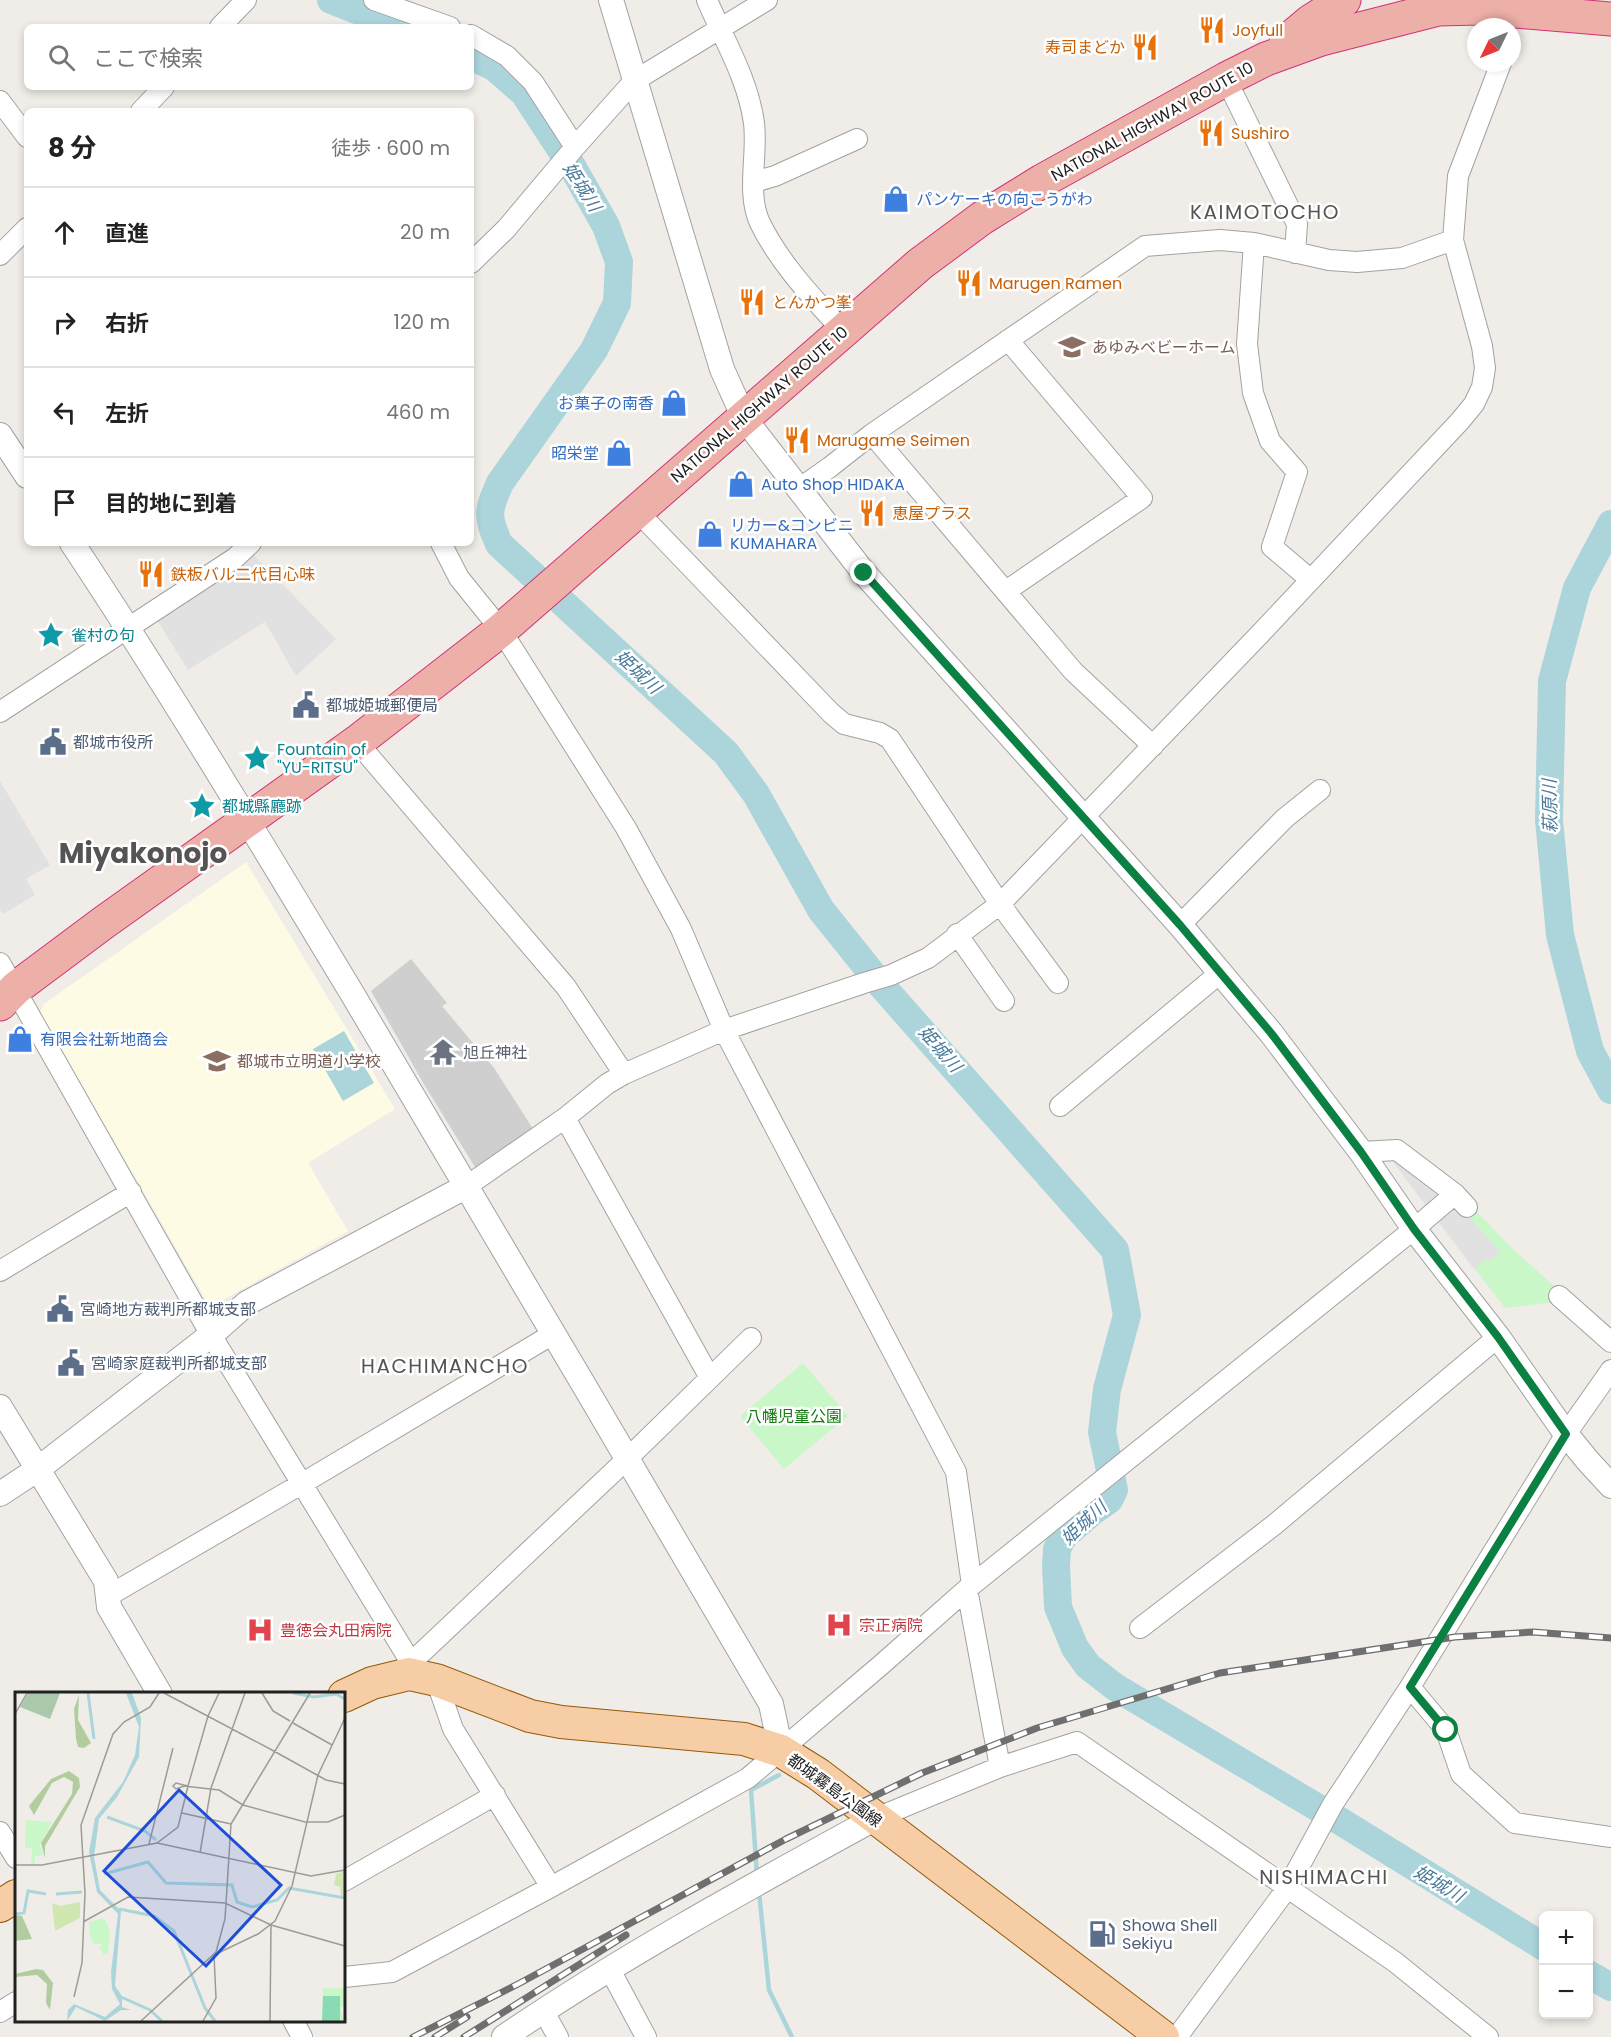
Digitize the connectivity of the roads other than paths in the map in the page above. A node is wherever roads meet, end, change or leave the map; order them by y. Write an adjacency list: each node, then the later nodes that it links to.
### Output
1 (246, 0): 12 (street)
2 (611, 0): 19 (street)
3 (707, 0): 14 (street)
4 (767, 0): 14 (street)
5 (386, 2): 13 (street)
6 (1337, 2): 16 (highway)
7 (1476, 4): 8 (highway, NATIONAL HIGHWAY ROUTE 10); 9 (highway, NATIONAL HIGHWAY ROUTE 10)
8 (1404, 8): 16 (highway, NATIONAL HIGHWAY ROUTE 10)
9 (1509, 18)
10 (1611, 19): 11 (highway, NATIONAL HIGHWAY ROUTE 10)
11 (1521, 21)
12 (223, 24)
13 (442, 24)
14 (720, 30): 19 (street); 26 (street)
15 (474, 37): 25 (street)
16 (1266, 59): 18 (highway, NATIONAL HIGHWAY ROUTE 10)
17 (1498, 72): 28 (street)
18 (1226, 79): 30 (street); 33 (highway, NATIONAL HIGHWAY ROUTE 10)
19 (634, 81): 25 (street); 35 (street)
20 (161, 90): 22 (street)
21 (0, 100): 23 (street)
22 (144, 108)
23 (24, 133)
24 (857, 139): 26 (street)
25 (573, 148): 32 (street)
26 (754, 182): 33 (street)
27 (24, 231): 31 (street)
28 (1453, 240): 30 (street); 44 (street)
29 (1254, 243): 30 (street); 34 (street); 44 (street)
30 (1295, 253)
31 (0, 255)
32 (474, 259)
33 (843, 331): 35 (highway, NATIONAL HIGHWAY ROUTE 10)
34 (1008, 340): 36 (street); 45 (street)
35 (744, 418): 39 (street); 40 (highway, NATIONAL HIGHWAY ROUTE 10)
36 (872, 434): 39 (street); 45 (street)
37 (0, 435): 38 (street)
38 (24, 471)
39 (799, 489): 52 (street)
40 (637, 511): 47 (highway, NATIONAL HIGHWAY ROUTE 10); 54 (street)
41 (74, 546): 46 (street)
42 (248, 546): 46 (street)
43 (443, 546): 47 (street)
44 (1311, 580): 50 (street)
45 (1006, 591): 50 (street)
46 (128, 627): 48 (street); 53 (street)
47 (501, 630): 49 (highway, NATIONAL HIGHWAY ROUTE 10); 61 (street)
48 (0, 712)
49 (357, 742): 53 (highway, NATIONAL HIGHWAY ROUTE 10); 62 (street)
50 (1153, 746): 52 (street)
51 (1320, 790): 55 (street)
52 (1083, 817): 54 (street); 55 (street)
53 (248, 821): 59 (highway, NATIONAL HIGHWAY ROUTE 10); 66 (street)
54 (1000, 904): 56 (street); 58 (street)
55 (1180, 925): 57 (street)
56 (957, 934): 60 (street); 61 (street)
57 (1220, 973): 63 (street); 65 (street)
58 (1058, 982)
59 (5, 985): 67 (street)
60 (1004, 1001)
61 (724, 1030): 62 (street); 85 (street)
62 (624, 1074): 64 (street)
63 (1060, 1106)
64 (565, 1118): 66 (street); 77 (street)
65 (1361, 1152): 68 (street); 68 (street)
66 (467, 1186): 71 (street); 72 (street)
67 (131, 1192): 69 (street); 72 (street)
68 (1414, 1229): 73 (street); 85 (street)
69 (0, 1271)
70 (1559, 1296): 75 (street)
71 (553, 1334): 80 (street); 82 (street)
72 (211, 1335): 81 (street); 82 (street)
73 (1498, 1337): 79 (street); 87 (street)
74 (751, 1338): 77 (street)
75 (1611, 1342)
76 (1611, 1370): 79 (street)
77 (710, 1378): 80 (street)
78 (0, 1407): 81 (street)
79 (1566, 1434): 83 (street); 89 (street)
80 (627, 1459): 88 (street); 92 (street)
81 (38, 1469): 84 (street); 86 (street)
82 (303, 1483): 86 (street); 88 (street)
83 (1611, 1486)
84 (0, 1494)
85 (970, 1587): 92 (street); 93 (street)
86 (108, 1596): 90 (street)
87 (1140, 1628)
88 (423, 1677): 91 (main road); 92 (main road, 都城霧島公園線); 94 (street)
89 (1410, 1687): 97 (street); 101 (street)
90 (159, 1692)
91 (345, 1696)
92 (781, 1751): 95 (main road, 都城霧島公園線); 100 (street)
93 (1000, 1767): 95 (street); 101 (street)
94 (495, 1795): 99 (street); 100 (street)
95 (874, 1819): 104 (street); 114 (main road, 都城霧島公園線)
96 (0, 1832): 98 (street)
97 (1611, 1837)
98 (15, 1856)
99 (345, 1880)
100 (551, 1887): 105 (street)
101 (1288, 1887): 115 (street); 116 (street)
102 (15, 1897): 103 (main road)
103 (0, 1906)
104 (609, 1968): 107 (street); 113 (street)
105 (345, 1977)
106 (15, 2003): 108 (street)
107 (543, 2010): 111 (street); 112 (street)
108 (0, 2012)
109 (294, 2022): 110 (street)
110 (302, 2037)
111 (504, 2037)
112 (558, 2037)
113 (646, 2037)
114 (1163, 2037)
115 (1177, 2037)
116 (1488, 2037)

